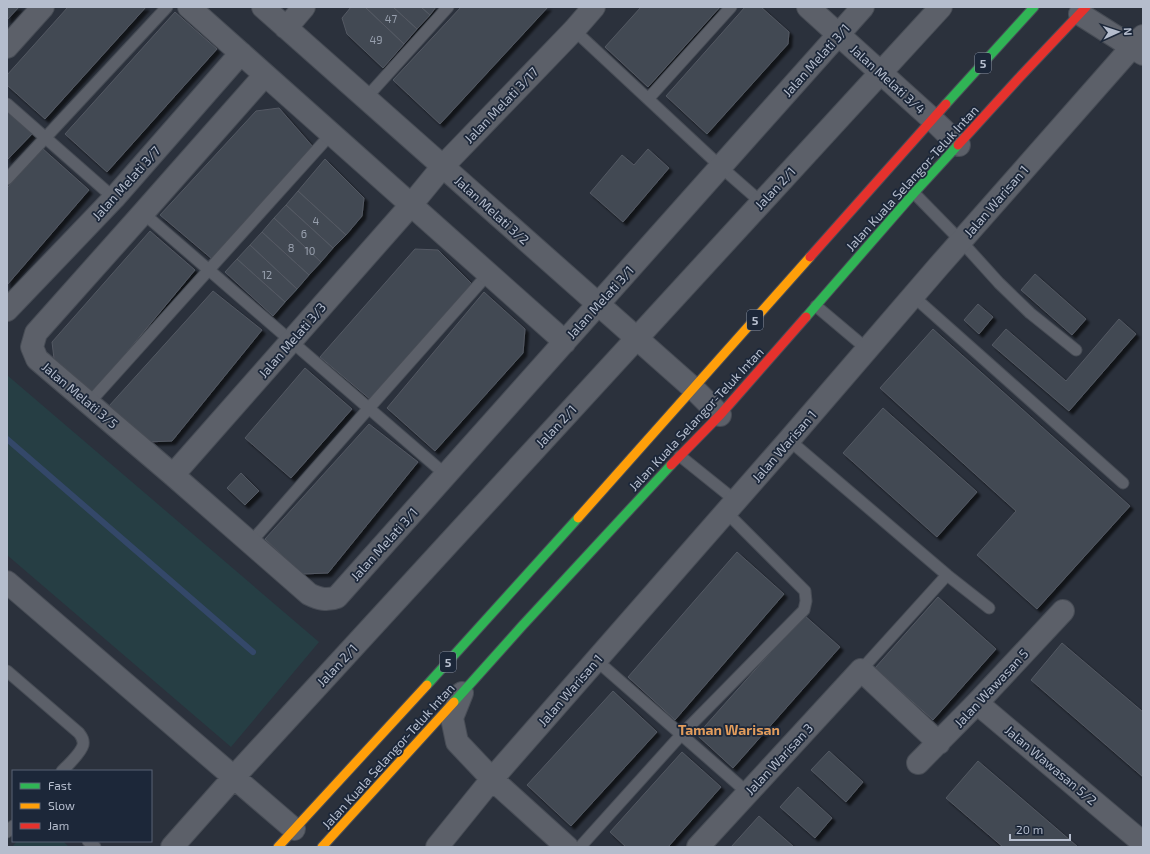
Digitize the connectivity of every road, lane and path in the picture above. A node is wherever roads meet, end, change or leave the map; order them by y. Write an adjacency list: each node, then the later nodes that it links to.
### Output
1 (43, 7): 18 (street)
2 (167, 7): 27 (lane)
3 (189, 7): 19 (street)
4 (263, 7): 14 (street, Jalan Melati 3/2)
5 (304, 7): 14 (street)
6 (448, 7): 22 (lane)
7 (594, 7): 15 (street, Jalan Melati 3/17)
8 (731, 7): 23 (lane)
9 (808, 7): 16 (street, Jalan Melati 3/4)
10 (863, 7): 16 (street, Jalan Melati 3/1)
11 (941, 7): 20 (street, Jalan 2/1)
12 (1034, 7): 25 (highway, Jalan Kuala Selangor-Teluk Intan / 5)
13 (1083, 11): 17 (street); 28 (highway, Jalan Kuala Selangor-Teluk Intan / 5)
14 (286, 28): 22 (street, Jalan Melati 3/2)
15 (574, 30): 23 (lane); 29 (street, Jalan Melati 3/17)
16 (839, 35): 20 (street, Jalan Melati 3/4); 30 (street, Jalan Melati 3/1)
17 (1139, 46): 37 (street, Jalan Warisan 1)
18 (7, 47)
19 (241, 53): 21 (street); 33 (street, Jalan Melati 3/7)
20 (880, 73): 25 (street, Jalan Melati 3/4); 34 (street, Jalan 2/1)
21 (265, 75): 26 (street); 36 (street, Jalan Melati 3/5)
22 (366, 98): 29 (street, Jalan Melati 3/2)
23 (648, 99): 30 (lane)
24 (7, 104): 27 (lane)
25 (932, 119): 28 (street, Jalan Melati 3/4); 49 (highway, Jalan Kuala Selangor-Teluk Intan / 5)
26 (332, 134): 35 (street); 38 (lane)
27 (45, 138): 31 (lane); 33 (lane)
28 (959, 145): 32 (highway, Jalan Kuala Selangor-Teluk Intan / 5)
29 (443, 166): 35 (street, Jalan Melati 3/17); 41 (street, Jalan Melati 3/2)
30 (721, 167): 34 (lane); 41 (street, Jalan Melati 3/1)
31 (7, 179)
32 (914, 193): 37 (lane); 42 (highway, Jalan Kuala Selangor-Teluk Intan / 5)
33 (114, 198): 43 (street, Jalan Melati 3/7)
34 (761, 202): 44 (street, Jalan 2/1)
35 (411, 205): 39 (street); 45 (street, Jalan Melati 3/3)
36 (144, 213): 38 (lane); 50 (street, Jalan Melati 3/5)
37 (961, 241): 40 (street, Jalan Warisan 1); 48 (lane)
38 (209, 270): 45 (lane); 50 (lane)
39 (488, 274): 46 (street); 51 (lane)
40 (913, 296): 47 (street, Jalan Warisan 1); 57 (lane)
41 (598, 304): 44 (street, Jalan Melati 3/2); 46 (street, Jalan Melati 3/1)
42 (816, 306): 47 (lane); 52 (highway, Jalan Kuala Selangor-Teluk Intan / 5)
43 (7, 310)
44 (637, 338): 49 (street, Jalan Melati 3/2); 74 (street, Jalan 2/1)
45 (291, 341): 51 (lane); 55 (street, Jalan Melati 3/3)
46 (565, 342): 56 (street, Jalan Melati 3/1)
47 (867, 349): 53 (street, Jalan Warisan 1)
48 (1076, 350)
49 (694, 389): 52 (street, Jalan Melati 3/2); 77 (highway, Jalan Kuala Selangor-Teluk Intan / 5)
50 (89, 403): 55 (street, Jalan Melati 3/5)
51 (369, 408): 56 (lane); 59 (lane)
52 (720, 415): 54 (highway, Jalan Kuala Selangor-Teluk Intan / 5)
53 (789, 440): 58 (street, Jalan Warisan 1); 60 (lane)
54 (680, 456): 58 (lane); 68 (highway, Jalan Kuala Selangor-Teluk Intan / 5)
55 (173, 475): 59 (street, Jalan Melati 3/5)
56 (446, 475): 62 (street, Jalan Melati 3/1)
57 (1123, 483)
58 (731, 507): 65 (street, Jalan Warisan 1); 70 (lane)
59 (250, 543): 62 (street, Jalan Melati 3/5)
60 (947, 575): 63 (lane); 66 (lane)
61 (7, 582): 74 (street)
62 (337, 597)
63 (989, 608)
64 (1063, 611): 69 (street, Jalan Wawasan 5)
65 (596, 660): 70 (lane); 75 (street, Jalan Warisan 1)
66 (861, 670): 71 (street); 76 (street, Jalan Warisan 3)
67 (7, 671): 73 (lane)
68 (462, 693): 75 (street); 81 (highway, Jalan Kuala Selangor-Teluk Intan / 5)
69 (977, 704): 71 (street, Jalan Wawasan 5); 78 (street, Jalan Wawasan 5/2)
70 (681, 735): 76 (lane); 84 (lane)
71 (938, 743): 72 (street, Jalan Wawasan 5)
72 (918, 763)
73 (63, 770)
74 (234, 777): 77 (street); 79 (street, Jalan 2/1)
75 (492, 779): 82 (street, Jalan Warisan 1); 83 (street)
76 (748, 793): 85 (street, Jalan Warisan 3)
77 (294, 829): 80 (highway, Jalan Kuala Selangor-Teluk Intan / 5)
78 (1143, 843)
79 (172, 847)
80 (278, 847)
81 (322, 847)
82 (437, 847)
83 (567, 847)
84 (580, 847)
85 (698, 847)

